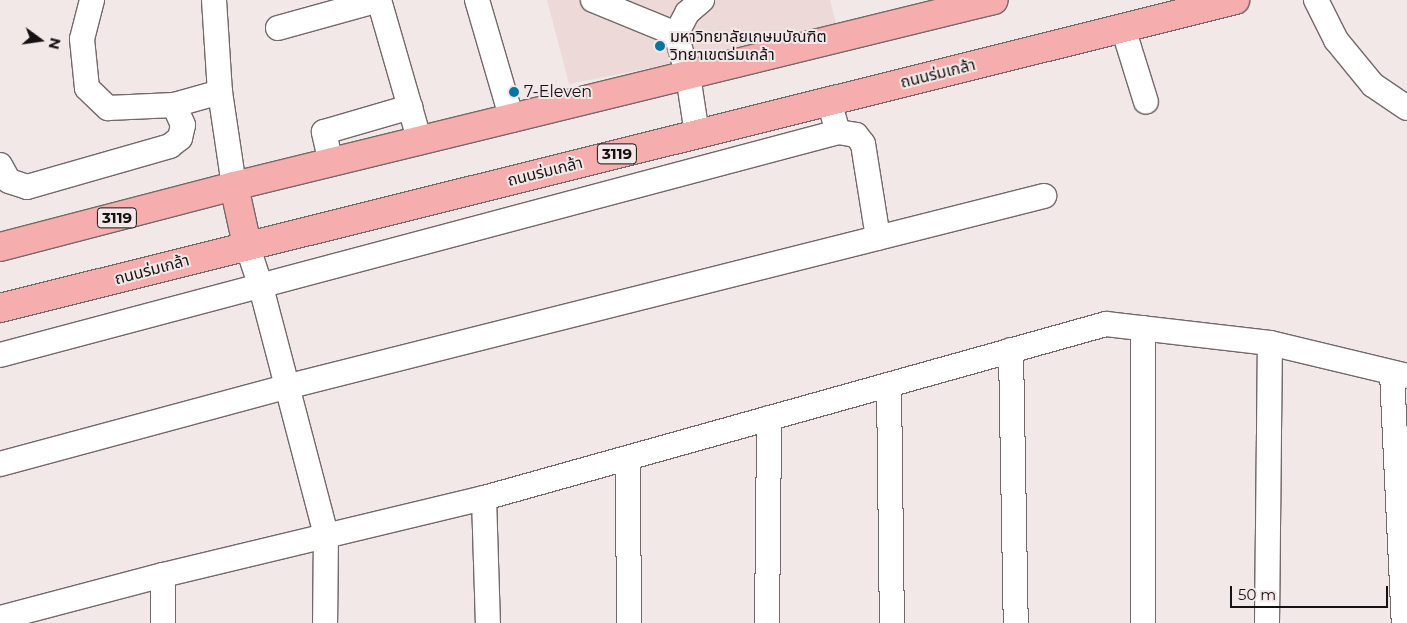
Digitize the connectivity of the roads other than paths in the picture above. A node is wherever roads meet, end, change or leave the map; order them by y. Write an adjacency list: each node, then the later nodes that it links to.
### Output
1 (92, 0): 17 (street)
2 (214, 0): 14 (street)
3 (379, 0): 10 (street); 18 (street)
4 (477, 0): 20 (street)
5 (593, 0): 12 (street)
6 (702, 0): 12 (street)
7 (994, 0): 13 (main road, 3119)
8 (1235, 0): 11 (main road, ถนนร่มเกล้า / 3119)
9 (1316, 0): 19 (street)
10 (278, 28)
11 (1122, 28): 15 (main road, ถนนร่มเกล้า / 3119); 16 (street)
12 (676, 34): 13 (street)
13 (688, 76): 20 (main road, 3119); 22 (street)
14 (220, 92): 17 (street); 26 (street)
15 (828, 102): 21 (street); 22 (main road, ถนนร่มเกล้า / 3119)
16 (1146, 102)
17 (174, 105): 25 (street)
18 (410, 107): 23 (street); 24 (street)
19 (1407, 108)
20 (512, 120): 23 (main road, 3119)
21 (838, 132): 28 (street); 31 (street)
22 (697, 134): 29 (main road, ถนนร่มเกล้า / 3119)
23 (420, 142): 24 (main road, 3119)
24 (331, 163): 26 (main road, 3119)
25 (0, 165)
26 (234, 186): 29 (main road); 30 (main road, 3119)
27 (1044, 196): 28 (street)
28 (878, 238): 39 (street)
29 (247, 245): 31 (street); 32 (main road, ถนนร่มเกล้า / 3119)
30 (0, 247)
31 (261, 287): 36 (street); 39 (street)
32 (0, 308)
33 (1143, 328): 34 (street); 35 (street); 55 (street)
34 (1270, 343): 37 (street); 56 (street)
35 (1011, 350): 38 (street); 54 (street)
36 (0, 356)
37 (1400, 375): 57 (street)
38 (889, 384): 40 (street); 53 (street)
39 (286, 386): 42 (street); 44 (street)
40 (768, 418): 41 (street); 52 (street)
41 (628, 458): 43 (street); 51 (street)
42 (0, 464)
43 (484, 498): 44 (street); 50 (street)
44 (326, 534): 45 (street); 49 (street)
45 (163, 575): 46 (street); 48 (street)
46 (37, 616): 47 (street)
47 (0, 618)
48 (163, 623)
49 (325, 623)
50 (488, 623)
51 (629, 623)
52 (767, 623)
53 (892, 623)
54 (1016, 623)
55 (1144, 623)
56 (1268, 623)
57 (1404, 623)

